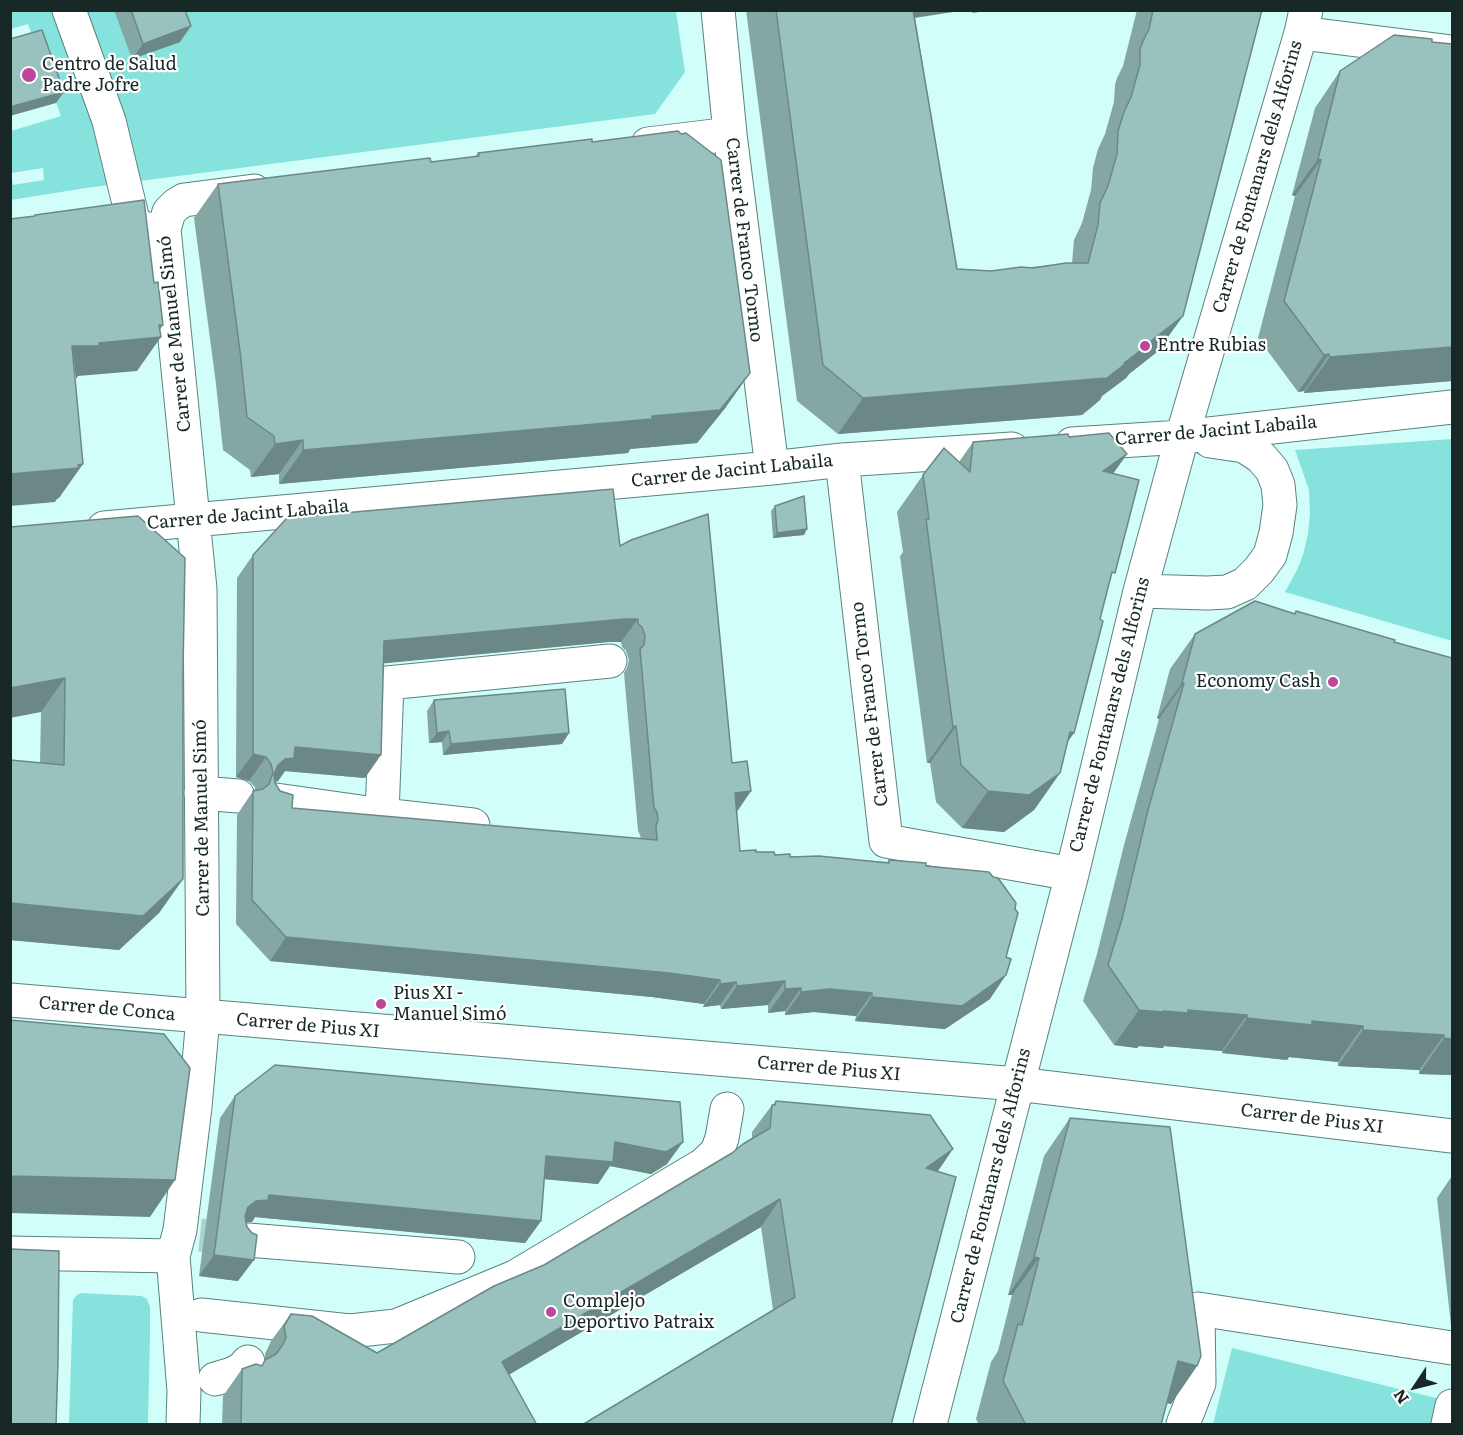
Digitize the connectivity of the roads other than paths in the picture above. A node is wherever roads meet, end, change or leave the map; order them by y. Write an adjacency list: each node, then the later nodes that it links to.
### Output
1 (69, 10): 9 (street, Carrer de Manuel Simó)
2 (718, 10): 5 (street, Carrer de Franco Tormo)
3 (1303, 22): 4 (street); 11 (street, Carrer de Fontanars dels Alforins)
4 (1452, 52)
5 (730, 134): 6 (street); 13 (street, Carrer de Franco Tormo)
6 (623, 147)
7 (279, 188): 9 (street)
8 (97, 213): 9 (street)
9 (153, 214): 14 (street, Carrer de Manuel Simó)
10 (1452, 407): 11 (street, Carrer de Jacint Labaila)
11 (1182, 437): 12 (street, Carrer de Jacint Labaila); 16 (street, Carrer de Fontanars dels Alforins); 16 (street)
12 (842, 460): 13 (street, Carrer de Jacint Labaila); 24 (street, Carrer de Franco Tormo)
13 (772, 468): 14 (street, Carrer de Jacint Labaila)
14 (193, 520): 15 (street, Carrer de Jacint Labaila); 19 (street, Carrer de Manuel Simó)
15 (80, 530)
16 (1140, 591): 17 (street); 24 (street, Carrer de Fontanars dels Alforins)
17 (1238, 618)
18 (610, 661): 22 (street)
19 (201, 793): 20 (street); 26 (street, Carrer de Manuel Simó)
20 (238, 796)
21 (276, 800): 22 (street)
22 (382, 815): 23 (street)
23 (497, 828)
24 (1072, 874): 27 (street, Carrer de Fontanars dels Alforins)
25 (10, 1000): 26 (street, Carrer de Conca)
26 (203, 1017): 27 (street, Carrer de Pius XI); 30 (street, Carrer de Manuel Simó)
27 (1017, 1084): 29 (street, Carrer de Pius XI); 40 (street, Carrer de Fontanars dels Alforins)
28 (727, 1108): 35 (street)
29 (1452, 1136)
30 (184, 1240): 32 (street); 39 (street, Carrer de Manuel Simó)
31 (248, 1240): 33 (street)
32 (10, 1252)
33 (458, 1257)
34 (201, 1315): 35 (street)
35 (258, 1343): 37 (street)
36 (1452, 1348): 41 (street)
37 (214, 1379)
38 (1452, 1406): 42 (street)
39 (183, 1425)
40 (930, 1425)
41 (1183, 1425)
42 (1448, 1425)

